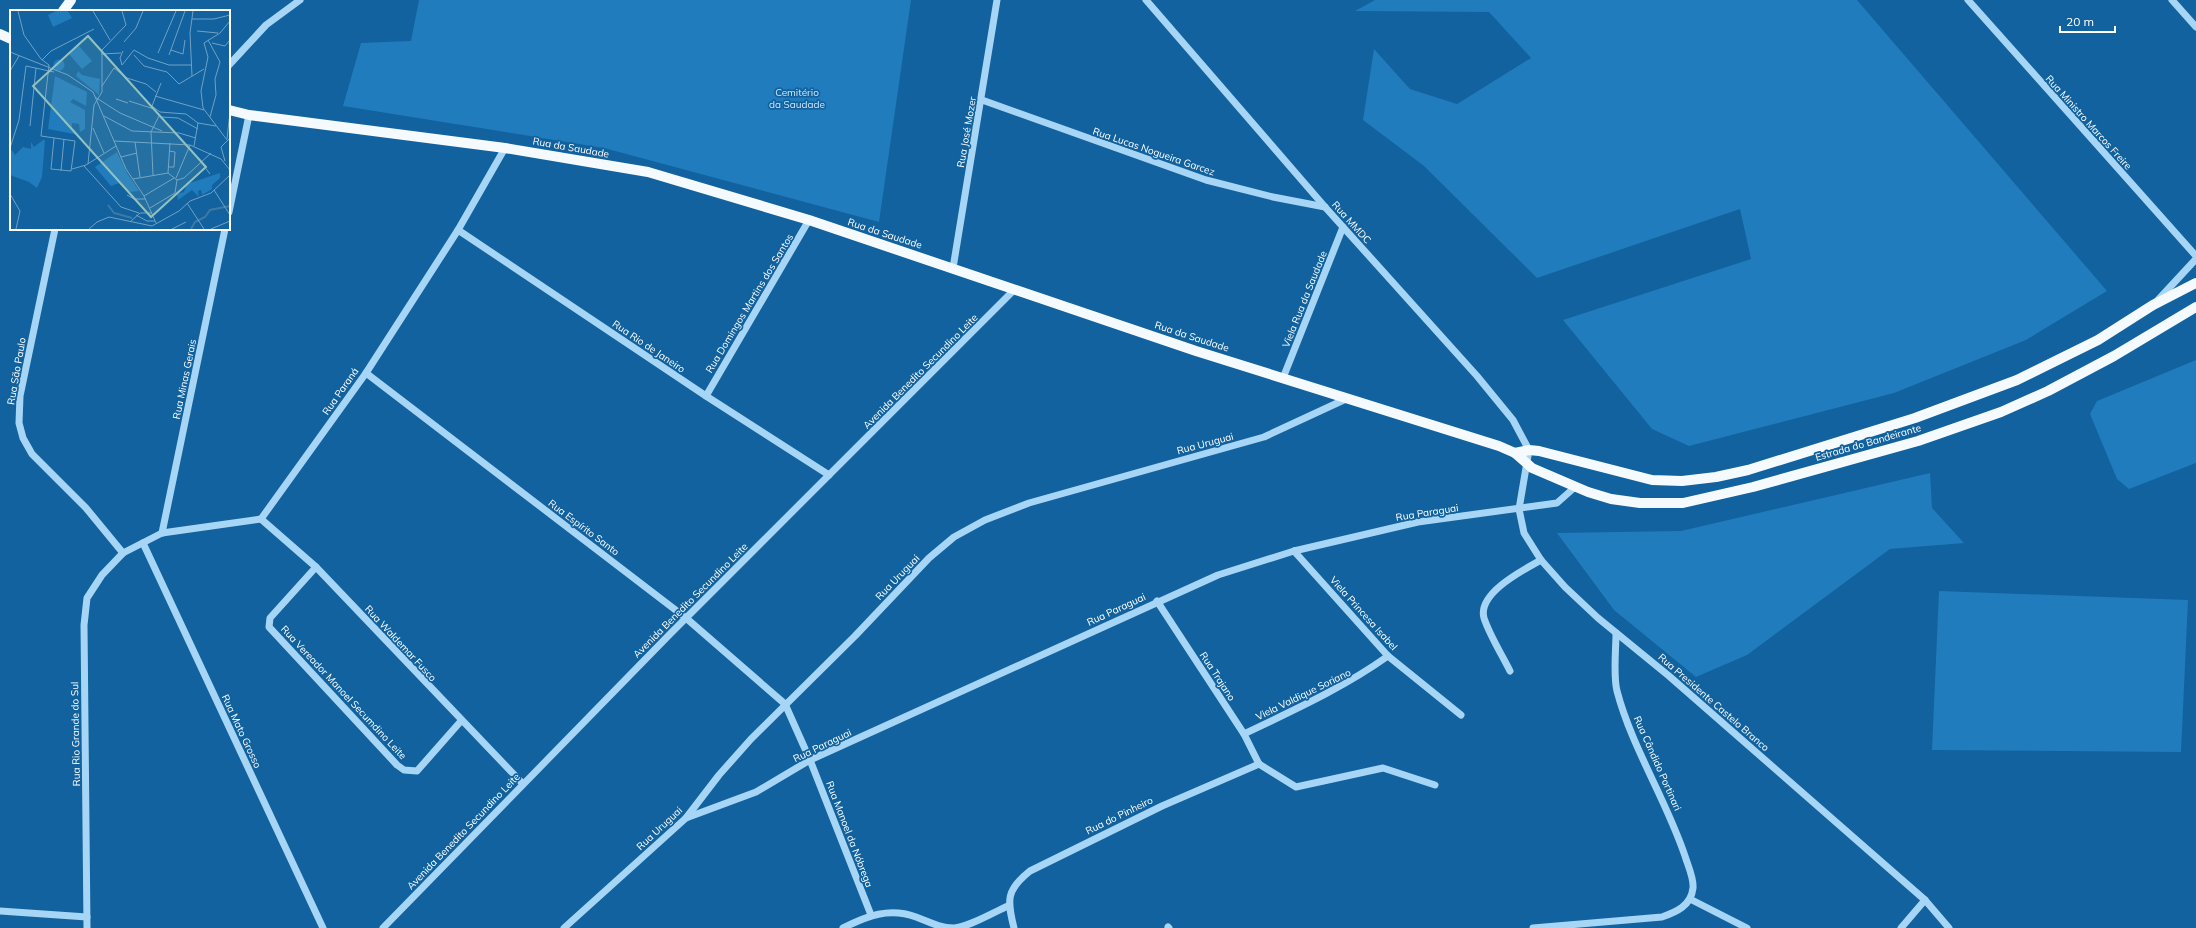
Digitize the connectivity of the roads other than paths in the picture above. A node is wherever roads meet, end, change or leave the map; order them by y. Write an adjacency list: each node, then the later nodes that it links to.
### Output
1 (71, 0): 7 (main road)
2 (300, 0): 11 (street)
3 (998, 0): 12 (street, Rua José Mozer)
4 (1146, 0): 17 (street, Rua MMDC)
5 (1968, 0): 23 (street, Rua Ministro Marcos Freire)
6 (2172, 0): 8 (street)
7 (64, 10)
8 (2196, 26)
9 (0, 34): 10 (main road)
10 (10, 38)
11 (230, 64)
12 (982, 100): 17 (street, Rua Lucas Nogueira Garcez); 25 (street, Rua José Mozer)
13 (230, 110): 14 (main road, Rua da Saudade)
14 (249, 115): 15 (main road, Rua da Saudade); 16 (street)
15 (505, 148): 18 (main road, Rua da Saudade); 22 (street, Rua Paraná)
16 (230, 207)
17 (1325, 207): 19 (street, Rua MMDC)
18 (810, 220): 25 (main road, Rua da Saudade); 32 (street, Rua Domingos Martins dos Santos)
19 (1343, 227): 31 (street, Viela Rua da Saudade); 34 (street, Rua MMDC)
20 (55, 230): 44 (street, Rua São Paulo)
21 (225, 230): 41 (street, Rua Minas Gerais)
22 (458, 230): 30 (street, Rua Paraná); 32 (street, Rua Rio de Janeiro)
23 (2196, 256)
24 (2196, 259): 28 (street)
25 (953, 268): 27 (main road, Rua da Saudade)
26 (2196, 283): 28 (main road, Estrada do Bandeirante)
27 (1016, 289): 31 (main road, Rua da Saudade); 37 (street, Avenida Benedito Secundino Leite)
28 (2153, 305): 34 (main road, Estrada do Bandeirante)
29 (2196, 307): 38 (main road, Estrada do Bandeirante)
30 (366, 373): 40 (street, Rua Paraná); 48 (street, Rua Espírito Santo)
31 (1283, 378): 33 (main road, Rua da Saudade)
32 (706, 396): 37 (street, Rua Rio de Janeiro)
33 (1346, 399): 35 (main road, Rua da Saudade); 52 (street, Rua Uruguai)
34 (1529, 450): 35 (main road); 36 (street)
35 (1514, 453): 36 (main road, Rua da Saudade)
36 (1527, 465): 38 (main road, Estrada do Bandeirante); 39 (street, Rua Presidente Castelo Branco)
37 (830, 475): 48 (street, Avenida Benedito Secundino Leite)
38 (1575, 487): 39 (street, Rua Paraguai)
39 (1519, 509): 43 (street, Rua Paraguai); 45 (street, Rua Presidente Castelo Branco)
40 (261, 519): 41 (street); 46 (street, Rua Waldemar Fusco)
41 (162, 533): 42 (street)
42 (143, 543): 44 (street); 68 (street, Rua Mato Grosso)
43 (1294, 551): 47 (street, Rua Paraguai); 50 (street, Viela Princesa Isabel)
44 (123, 553): 66 (street, Rua Rio Grande do Sul)
45 (1542, 560): 49 (street, Rua Presidente Castelo Branco); 51 (street)
46 (316, 567): 54 (street, Rua Waldemar Fusco); 54 (street, Rua Vereador Manoel Secumdino Leite)
47 (1157, 601): 55 (street, Rua Trajano); 56 (street, Rua Paraguai)
48 (686, 618): 52 (street, Rua Espírito Santo); 58 (street, Avenida Benedito Secundino Leite)
49 (1616, 633): 61 (street, Rua Cândido Portinari); 62 (street, Rua Presidente Castelo Branco)
50 (1388, 656): 53 (street, Viela Princesa Isabel); 55 (street, Viela Valdique Soriano)
51 (1510, 671)
52 (785, 704): 56 (street, Rua Manoel da Nóbrega); 60 (street, Rua Uruguai)
53 (1461, 715)
54 (461, 721): 58 (street, Rua Waldemar Fusco)
55 (1244, 734): 57 (street, Rua Trajano)
56 (810, 760): 60 (street, Rua Paraguai); 65 (street, Rua Manoel da Nóbrega)
57 (1258, 764): 59 (street); 63 (street, Rua do Pinheiro)
58 (522, 784): 69 (street, Avenida Benedito Secundino Leite)
59 (1435, 785)
60 (686, 818): 70 (street, Rua Uruguai)
61 (1690, 899): 73 (street); 74 (street)
62 (1925, 900): 75 (street); 76 (street, Rua Presidente Castelo Branco)
63 (1008, 906): 65 (street); 72 (street)
64 (0, 911): 66 (street)
65 (871, 915): 71 (street)
66 (88, 916): 67 (street, Rua Rio Grande do Sul)
67 (87, 928)
68 (323, 928)
69 (383, 928)
70 (564, 928)
71 (843, 928)
72 (1014, 928)
73 (1533, 928)
74 (1747, 928)
75 (1901, 928)
76 (1949, 928)

